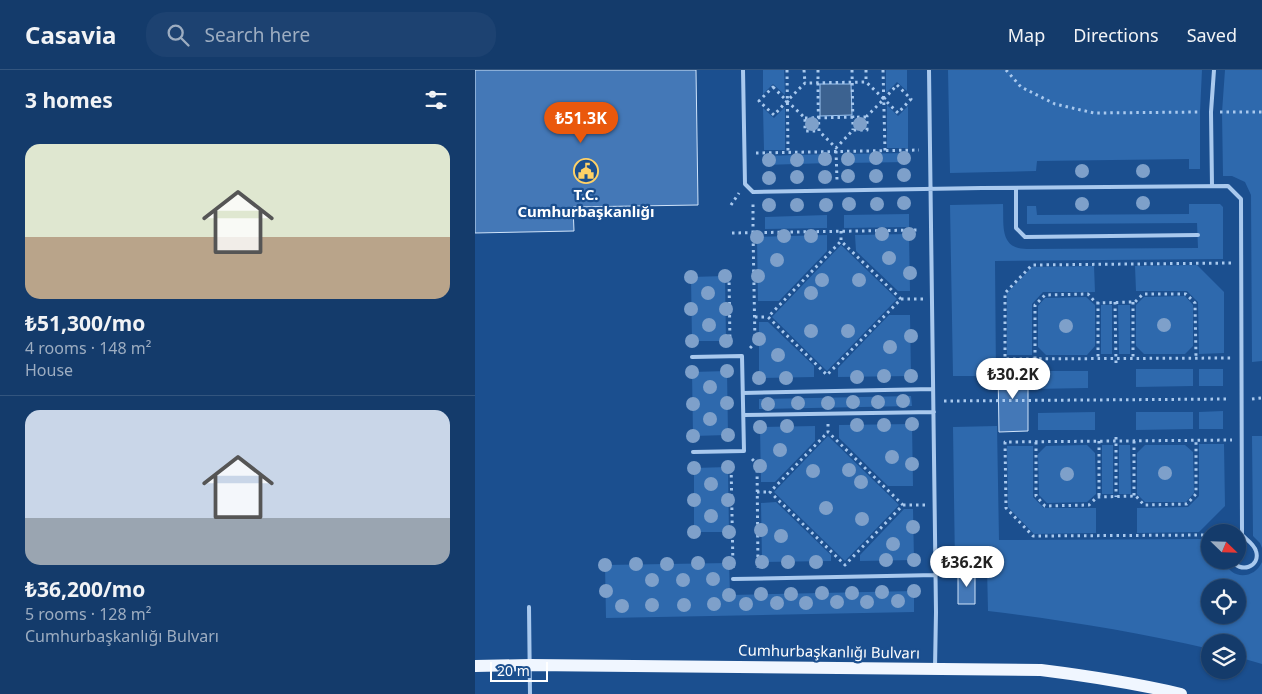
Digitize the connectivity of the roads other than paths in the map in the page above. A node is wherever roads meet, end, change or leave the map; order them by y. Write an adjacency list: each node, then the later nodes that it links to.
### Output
1 (743, 70): 6 (lane)
2 (929, 70): 6 (lane)
3 (1214, 70): 4 (lane)
4 (1211, 186): 5 (lane); 14 (lane)
5 (1016, 188): 6 (lane); 7 (lane)
6 (930, 189): 9 (lane)
7 (1198, 235)
8 (692, 357): 10 (lane)
9 (933, 389): 10 (lane); 11 (lane)
10 (743, 393): 12 (lane)
11 (934, 412): 12 (lane); 17 (lane)
12 (743, 415): 13 (lane)
13 (693, 452)
14 (1243, 524)
15 (1246, 538): 16 (lane)
16 (1246, 567)
17 (936, 576): 18 (lane); 22 (lane)
18 (733, 579)
19 (529, 607): 20 (lane)
20 (530, 665): 21 (main road, Cumhurbaşkanlığı Bulvarı); 22 (main road, Cumhurbaşkanlığı Bulvarı); 23 (lane)
21 (475, 666)
22 (935, 669): 24 (main road, Cumhurbaşkanlığı Bulvarı)
23 (530, 694)
24 (1181, 694)

